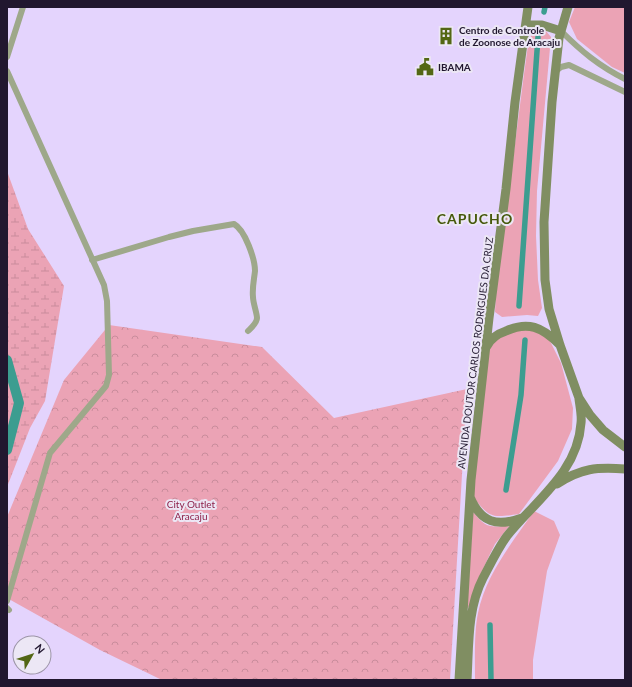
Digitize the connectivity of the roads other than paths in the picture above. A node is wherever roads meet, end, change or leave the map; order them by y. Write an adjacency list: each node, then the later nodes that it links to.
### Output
1 (23, 7): 6 (street)
2 (528, 7): 4 (main road, AVENIDA DOUTOR CARLOS RODRIGUES DA CRUZ)
3 (568, 7): 5 (main road)
4 (526, 24): 5 (main road); 14 (main road, AVENIDA DOUTOR CARLOS RODRIGUES DA CRUZ)
5 (561, 31): 8 (main road); 9 (street)
6 (7, 57)
7 (7, 71): 11 (street)
8 (555, 72): 10 (street); 13 (main road)
9 (625, 79)
10 (625, 92)
11 (92, 260): 12 (street); 21 (street)
12 (248, 331)
13 (560, 345): 14 (main road); 15 (main road)
14 (486, 348): 19 (main road, AVENIDA DOUTOR CARLOS RODRIGUES DA CRUZ)
15 (579, 398): 16 (main road); 18 (main road)
16 (625, 447)
17 (625, 469): 18 (main road)
18 (551, 488): 20 (main road)
19 (470, 496): 20 (main road); 22 (main road, AVENIDA DOUTOR CARLOS RODRIGUES DA CRUZ)
20 (524, 518): 23 (main road)
21 (7, 601)
22 (459, 680)
23 (467, 680)

